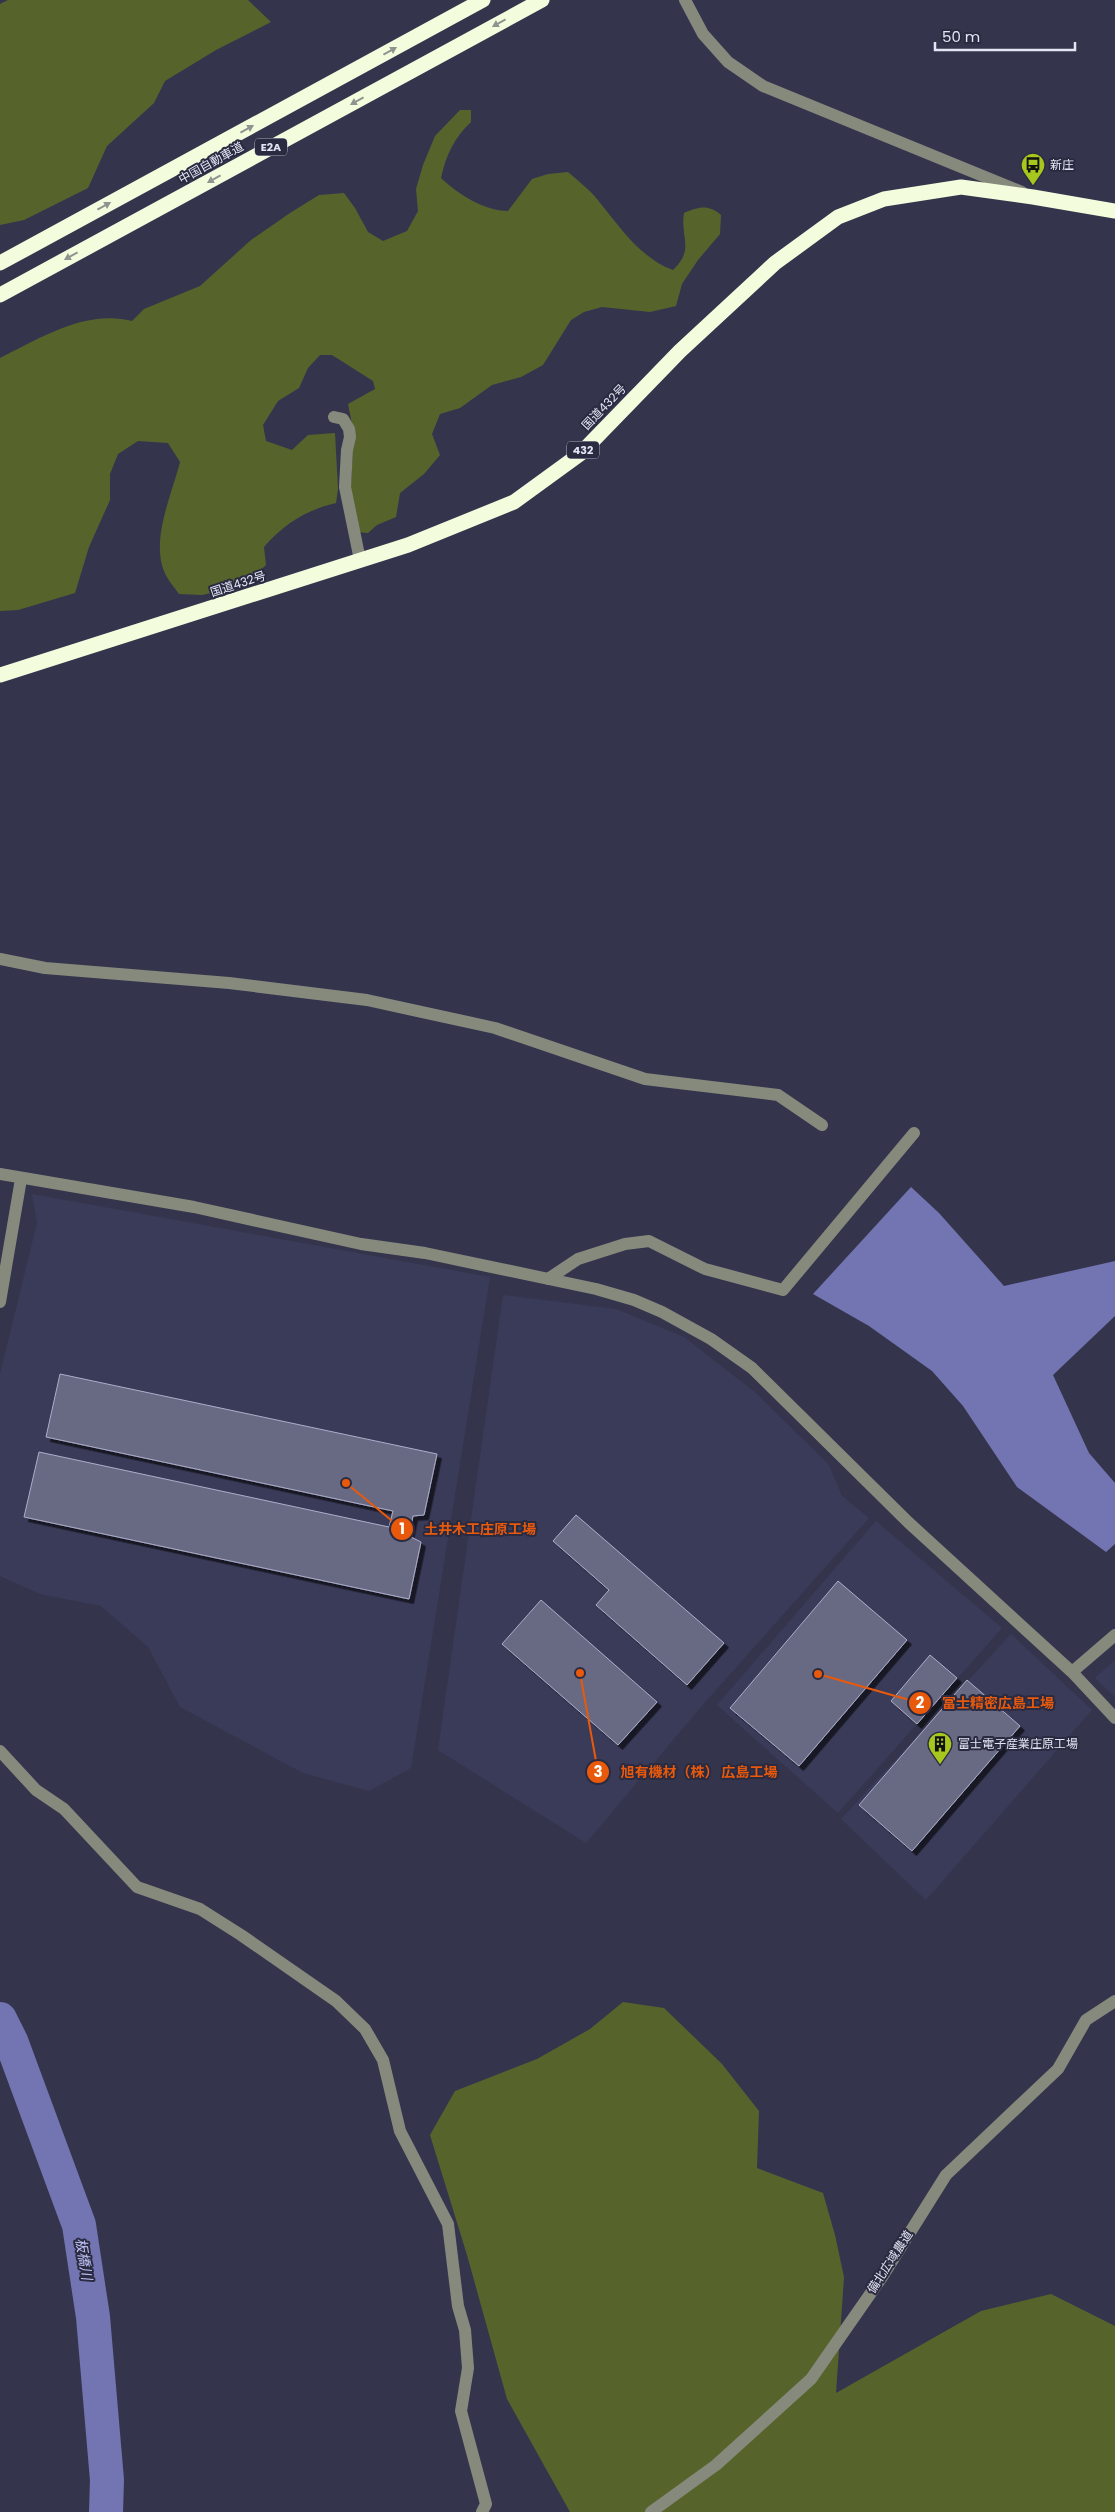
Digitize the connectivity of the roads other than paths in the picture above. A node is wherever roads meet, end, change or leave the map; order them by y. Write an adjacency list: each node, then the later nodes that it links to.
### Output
1 (483, 0): 6 (highway, 中国自動車道 / E2A, one-way to 1)
2 (542, 0): 7 (highway, 中国自動車道 / E2A, one-way to 7)
3 (685, 0): 4 (street)
4 (1033, 196): 5 (highway, 国道432号 / 432); 9 (highway, 国道432号 / 432)
5 (1115, 211)
6 (0, 263)
7 (0, 295)
8 (334, 417): 9 (street)
9 (360, 560): 10 (highway, 国道432号 / 432)
10 (0, 675)
11 (0, 959): 12 (street)
12 (822, 1125)
13 (914, 1133): 16 (street)
14 (0, 1174): 15 (street)
15 (21, 1179): 16 (street); 17 (street)
16 (548, 1279): 19 (street)
17 (0, 1302)
18 (1115, 1635): 19 (street)
19 (1072, 1672): 20 (street)
20 (1115, 1718)
21 (0, 1751): 23 (street)
22 (1115, 2001): 24 (street, 備北広域農道)
23 (482, 2512)
24 (651, 2512)

